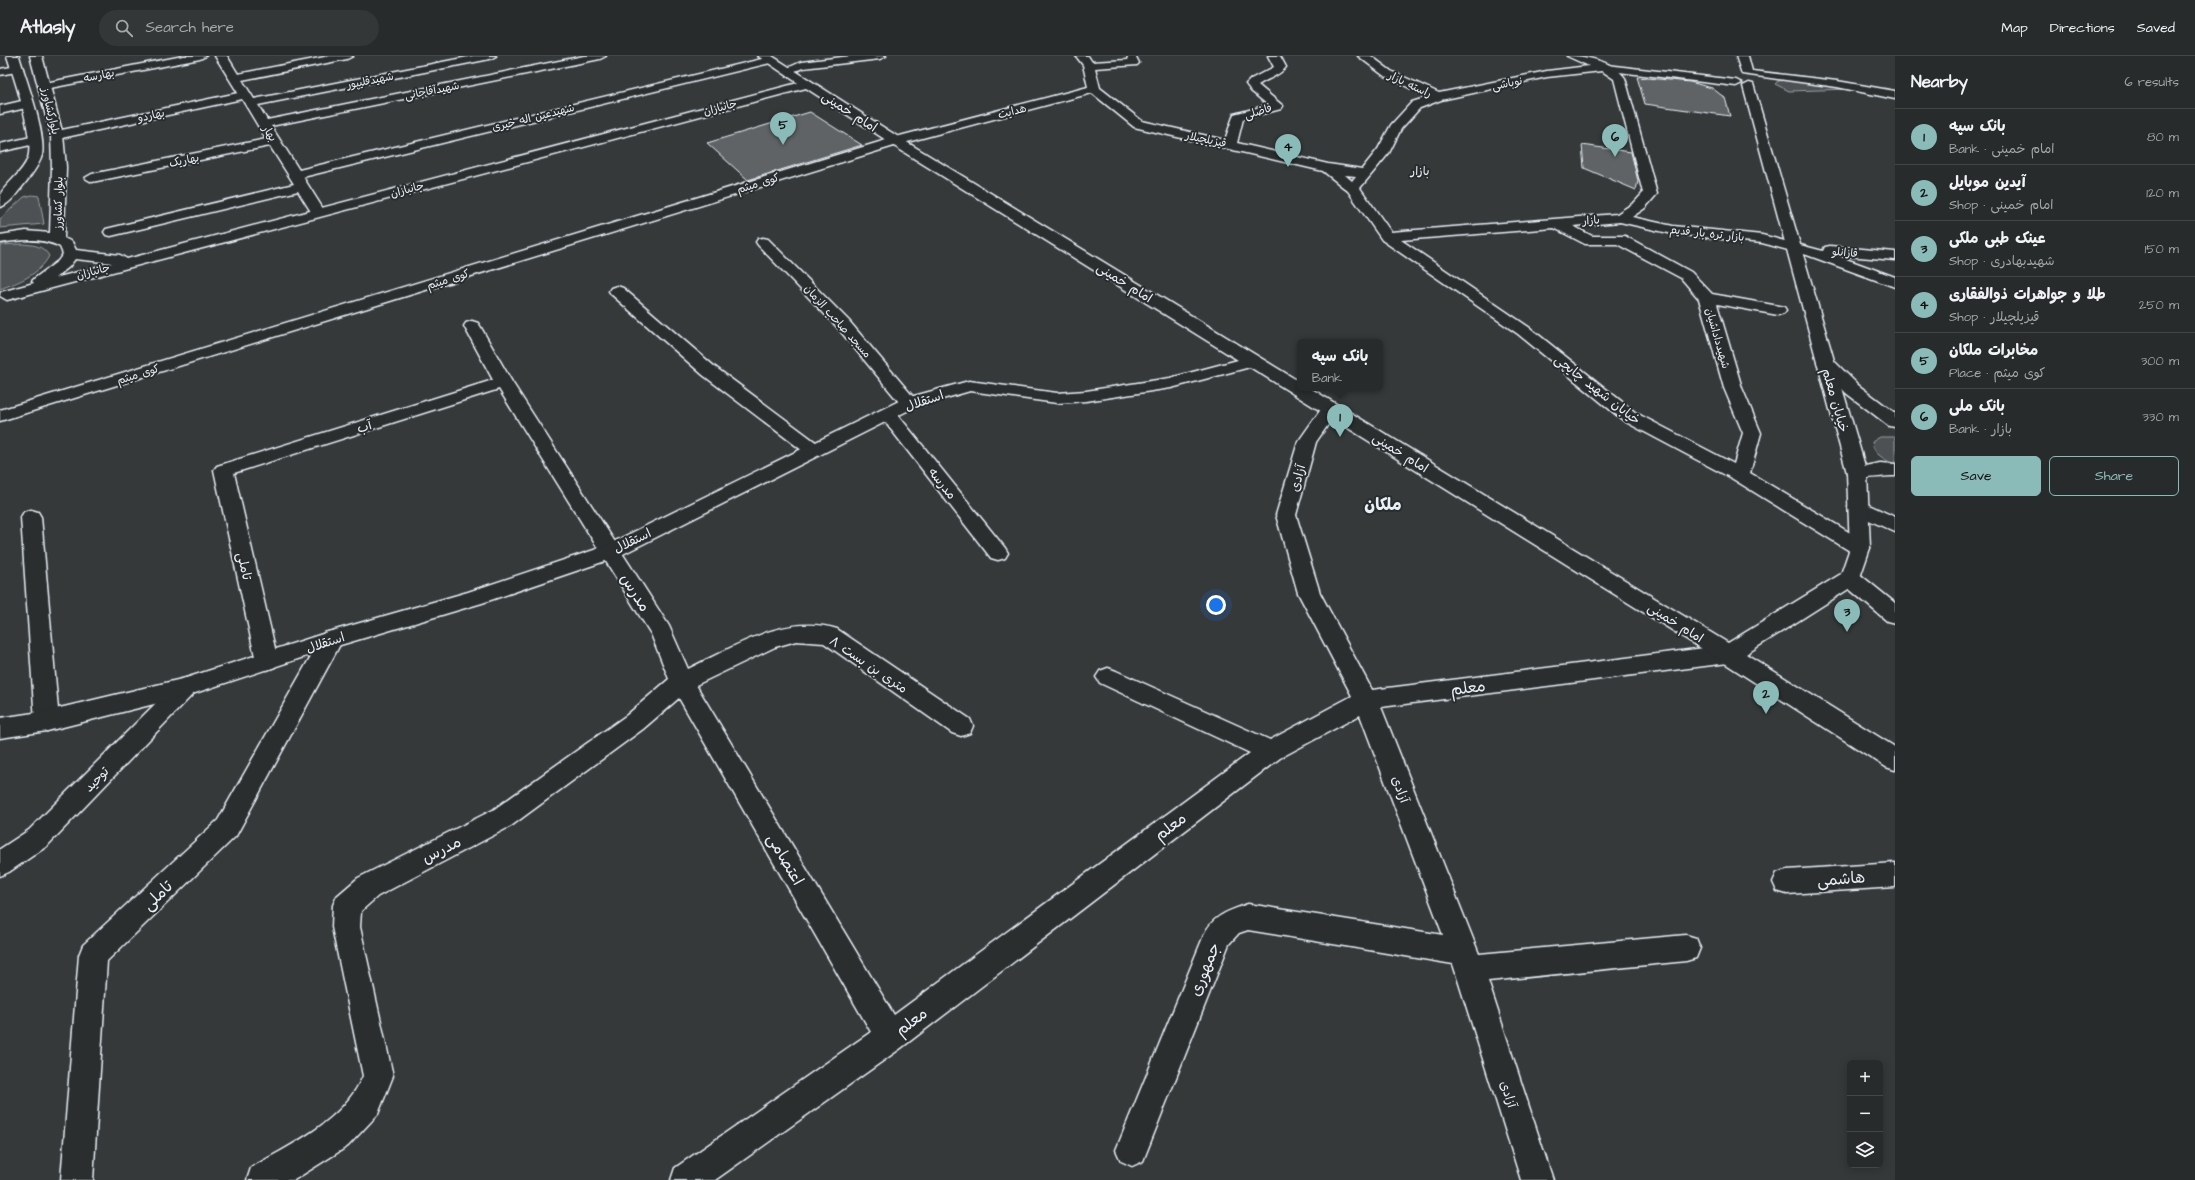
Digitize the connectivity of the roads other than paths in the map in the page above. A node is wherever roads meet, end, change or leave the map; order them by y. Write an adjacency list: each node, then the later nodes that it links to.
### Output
1 (12, 56): 17 (street, بلوارکشاورز)
2 (36, 56): 24 (street, بلوارکشاورز)
3 (200, 56): 24 (street, بهارسه)
4 (220, 56): 21 (street, بهار)
5 (347, 56): 21 (street)
6 (490, 56): 28 (street, شهیدقلیپور)
7 (600, 56): 31 (street, شهیدآقاجانی)
8 (880, 56): 18 (street)
9 (1274, 56): 36 (street, فاضلی)
10 (1364, 56): 27 (street, راسته بازار)
11 (1573, 56): 16 (street)
12 (1742, 56): 22 (street, خیابان معلم)
13 (767, 58): 18 (street, امام خمینی); 42 (street, شهیدعین اله خیری)
14 (1132, 59): 15 (street)
15 (1086, 60): 25 (street)
16 (1608, 63): 20 (street, نوباشی); 27 (street, نوباشی); 46 (street, بازار)
17 (16, 69): 19 (street); 29 (street, بلوارکشاورز)
18 (787, 71): 23 (street, امام خمینی)
19 (0, 72)
20 (1686, 76): 22 (street); 22 (street)
21 (234, 78): 28 (street, بهار)
22 (1747, 79): 26 (street); 26 (street); 53 (street, خیابان معلم)
23 (807, 84): 35 (street, امام خمینی); 45 (street, جانبازان)
24 (45, 86): 32 (street, بلوارکشاورز)
25 (1094, 89): 35 (street, هدایت); 36 (street, قیزیلچیلار)
26 (1893, 95)
27 (1438, 97): 40 (street, نوباشی)
28 (248, 99): 31 (street, بهار); 32 (street, بهاردو)
29 (26, 104): 30 (street); 33 (street, بلوارکشاورز)
30 (0, 110)
31 (264, 124): 34 (street, بهار)
32 (57, 135): 38 (street, بلوارکشاورز)
33 (35, 140): 37 (street); 44 (street, بلوارکشاورز)
34 (275, 141): 41 (street, بهاریک); 42 (street, بهار)
35 (896, 141): 63 (street, امام خمینی); 71 (street, کوی میثم)
36 (1230, 144): 39 (street, قیزیلچیلار)
37 (0, 148)
38 (59, 167): 51 (street, بلوار کشاورز)
39 (1328, 168): 40 (street, قیزیلچیلار); 43 (street)
40 (1366, 174): 43 (street, نوباشی)
41 (92, 178)
42 (299, 180): 45 (street, بهار); 48 (street, شهیدعین اله خیری)
43 (1353, 188): 49 (street)
44 (0, 203)
45 (318, 212): 56 (street, جانبازان)
46 (1621, 218): 47 (street, بازار); 53 (street, بازار تره بار قدیم)
47 (1556, 223): 49 (street, بازار); 60 (street, شهیدداداشیان)
48 (111, 232)
49 (1387, 237): 77 (street, خیابان شهید چایچی)
50 (0, 239): 51 (street)
51 (57, 239): 54 (street)
52 (763, 242): 68 (street, مسجد صاحب الزمان)
53 (1794, 247): 55 (street, قازانلو); 57 (street); 64 (street, خیابان معلم)
54 (70, 254): 56 (street); 59 (street)
55 (1895, 256)
56 (146, 257): 59 (street, جانبازان)
57 (1895, 282)
58 (617, 291): 73 (street)
59 (3, 296)
60 (1707, 298): 61 (street); 77 (street, شهیدداداشیان)
61 (1778, 310)
62 (472, 326): 65 (street)
63 (1253, 361): 66 (street, امام خمینی); 68 (street, استقلال)
64 (1826, 363): 72 (street); 76 (street, خیابان معلم)
65 (503, 382): 74 (street, آب); 82 (street)
66 (1297, 388)
67 (1301, 391): 69 (street, امام خمینی)
68 (910, 403): 70 (street, استقلال)
69 (1330, 409): 87 (street, امام خمینی); 92 (street, آزادی)
70 (888, 414): 73 (street, استقلال); 83 (street, مدرسه)
71 (0, 416)
72 (1895, 422)
73 (814, 450): 82 (street, استقلال)
74 (224, 470): 88 (street, تاملی)
75 (1895, 470): 76 (street)
76 (1857, 473): 78 (street, خیابان معلم)
77 (1740, 475): 81 (street, خیابان شهید چایچی)
78 (1858, 507): 80 (street); 81 (street, خیابان معلم)
79 (30, 517): 93 (street)
80 (1895, 525)
81 (1860, 548): 84 (street, خیابان معلم)
82 (610, 552): 86 (street, استقلال); 90 (street, مدرس)
83 (998, 553)
84 (1850, 578): 85 (street); 87 (street)
85 (1895, 615)
86 (332, 640): 88 (street, استقلال); 105 (street, تاملی)
87 (1728, 654): 92 (street, معلم); 97 (street, امام خمینی)
88 (267, 661): 91 (street, استقلال)
89 (1108, 677): 96 (street)
90 (682, 682): 94 (street, ۸ متری بن بست); 103 (street, اعتصامی); 106 (street, مدرس)
91 (186, 687): 93 (street, استقلال); 98 (street, توحید)
92 (1366, 700): 96 (street, معلم); 102 (street, آزادی)
93 (47, 721): 95 (street, استقلال)
94 (961, 726)
95 (0, 728)
96 (1271, 751): 103 (street, معلم)
97 (1895, 760)
98 (0, 864)
99 (1895, 875): 100 (street, هاشمی)
100 (1787, 882)
101 (1686, 948): 102 (street, جمهوری)
102 (1466, 961): 104 (street, جمهوری); 108 (street, آزادی)
103 (890, 1037): 107 (street, معلم)
104 (1132, 1150)
105 (77, 1180)
106 (264, 1180)
107 (687, 1180)
108 (1537, 1180)

